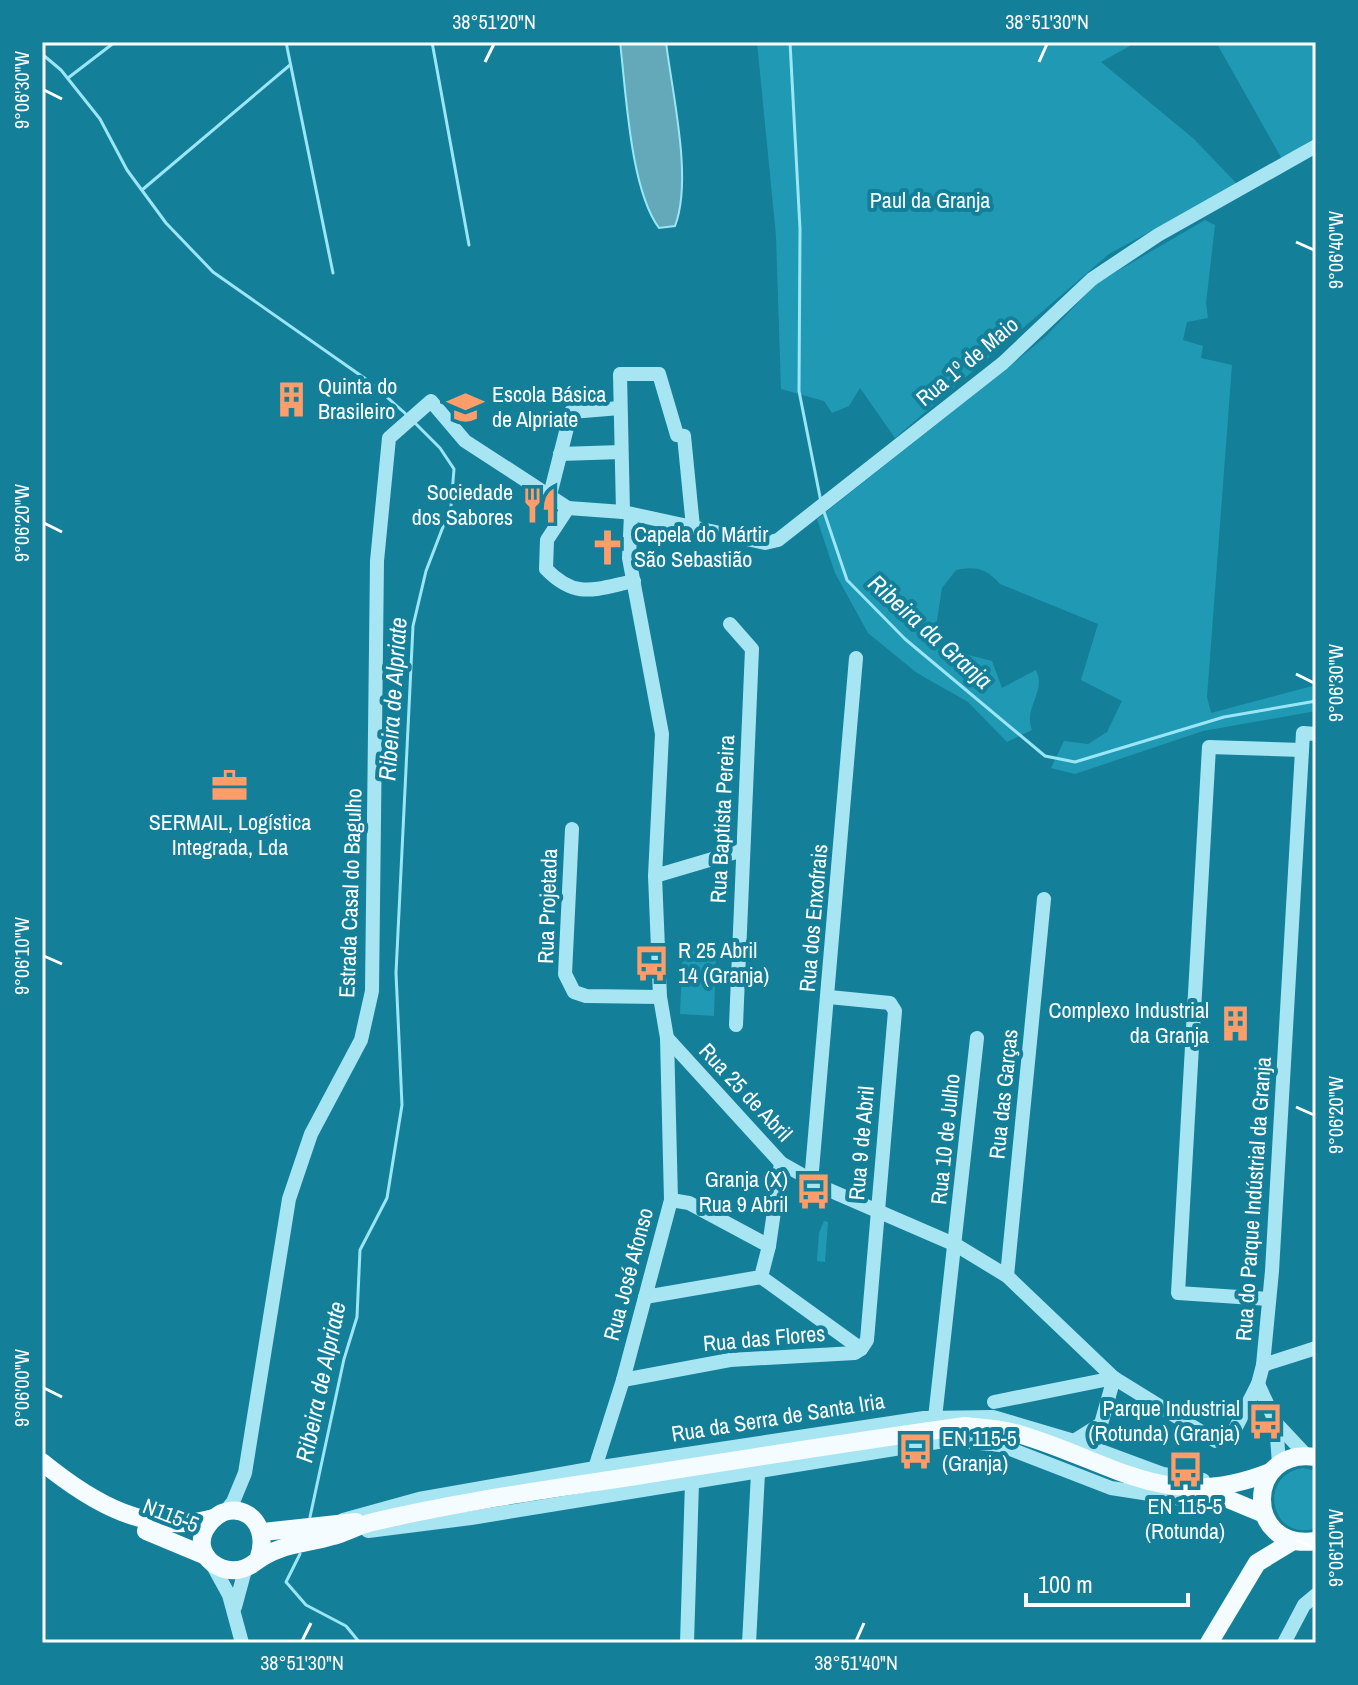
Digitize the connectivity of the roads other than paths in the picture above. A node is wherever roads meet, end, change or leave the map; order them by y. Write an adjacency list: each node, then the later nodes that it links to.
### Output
1 (1316, 146): 8 (street, Rua 1º de Maio)
2 (620, 408): 3 (street, Rua 25 de Abril); 4 (street); 8 (street, Rua 25 de Abril)
3 (621, 452): 4 (street); 7 (street, Rua 25 de Abril)
4 (560, 454): 5 (street)
5 (550, 495): 6 (street); 49 (street, Estrada Casal do Bagulho)
6 (568, 508): 7 (street); 9 (street)
7 (627, 513): 8 (street, Rua 1º de Maio); 9 (street, Rua 25 de Abril)
8 (693, 527)
9 (634, 581): 16 (street, Rua 25 de Abril)
10 (730, 624): 15 (street, Rua Baptista Pereira)
11 (856, 658): 19 (street, Rua dos Enxofrais)
12 (1310, 734): 13 (street, Rua do Parque Indústrial da Granja)
13 (1302, 750): 32 (street, Rua do Parque Indústrial da Granja); 32 (street)
14 (572, 829): 18 (street, Rua Projetada)
15 (743, 850): 16 (street); 20 (street, Rua Baptista Pereira)
16 (655, 876): 18 (street, Rua 25 de Abril)
17 (1044, 899): 29 (street, Rua das Garças)
18 (660, 997): 21 (street, Rua 25 de Abril)
19 (829, 997): 24 (street, Rua dos Enxofrais); 26 (street, Rua 9 de Abril)
20 (736, 1025)
21 (667, 1038): 23 (street, Rua 25 de Abril); 25 (street, Rua José Afonso)
22 (977, 1038): 27 (street, Rua 10 de Julho)
23 (781, 1163): 24 (street, Rua 25 de Abril); 28 (street)
24 (811, 1182): 26 (street, Rua 25 de Abril)
25 (671, 1200): 28 (street); 31 (street, Rua José Afonso)
26 (878, 1209): 27 (street, Rua 25 de Abril); 34 (street, Rua 9 de Abril)
27 (956, 1245): 29 (street, Rua 25 de Abril); 40 (street, Rua 10 de Julho)
28 (769, 1246): 30 (street)
29 (1007, 1276): 36 (street, Rua 25 de Abril)
30 (761, 1277): 31 (street); 34 (street)
31 (645, 1297): 37 (street, Rua José Afonso)
32 (1269, 1299): 35 (street, Rua do Parque Indústrial da Granja)
33 (1316, 1348): 35 (street)
34 (861, 1349): 37 (street, Rua das Flores)
35 (1263, 1365): 38 (street, Rua do Parque Indústrial da Granja)
36 (1114, 1378): 38 (street, Rua 25 de Abril); 39 (street); 42 (street)
37 (623, 1380): 47 (street, Rua José Afonso)
38 (1258, 1384): 41 (street)
39 (994, 1402)
40 (935, 1418): 43 (street, Rua da Serra de Santa Iria); 47 (street, Rua da Serra de Santa Iria)
41 (1276, 1423): 44 (street); 48 (street)
42 (1101, 1424): 43 (street); 45 (street)
43 (1074, 1441): 45 (street, Rua da Serra de Santa Iria)
44 (1311, 1456): 48 (main road)
45 (1115, 1458): 53 (street, Rua da Serra de Santa Iria)
46 (42, 1462): 55 (main road)
47 (595, 1468): 58 (street, Rua da Serra de Santa Iria)
48 (1275, 1468): 53 (main road); 56 (main road)
49 (245, 1473): 54 (street, Estrada Casal do Bagulho); 57 (street, Estrada Casal do Bagulho)
50 (758, 1473): 52 (street); 53 (street); 68 (street)
51 (42, 1474): 55 (main road)
52 (692, 1483): 58 (street); 67 (street)
53 (1217, 1491): 56 (main road); 58 (main road)
54 (219, 1515): 55 (main road, N115-5); 57 (main road); 61 (main road)
55 (120, 1516): 61 (main road, N115-5)
56 (1265, 1517): 59 (main road); 62 (main road)
57 (257, 1524): 58 (main road); 63 (main road)
58 (334, 1529): 63 (main road)
59 (1293, 1541): 60 (main road); 62 (main road)
60 (1316, 1541)
61 (209, 1560): 63 (main road); 65 (street)
62 (1257, 1563): 69 (main road)
63 (251, 1565): 65 (street)
64 (1316, 1595): 70 (street)
65 (235, 1611): 66 (street)
66 (242, 1643)
67 (687, 1643)
68 (749, 1643)
69 (1209, 1643)
70 (1284, 1643)

